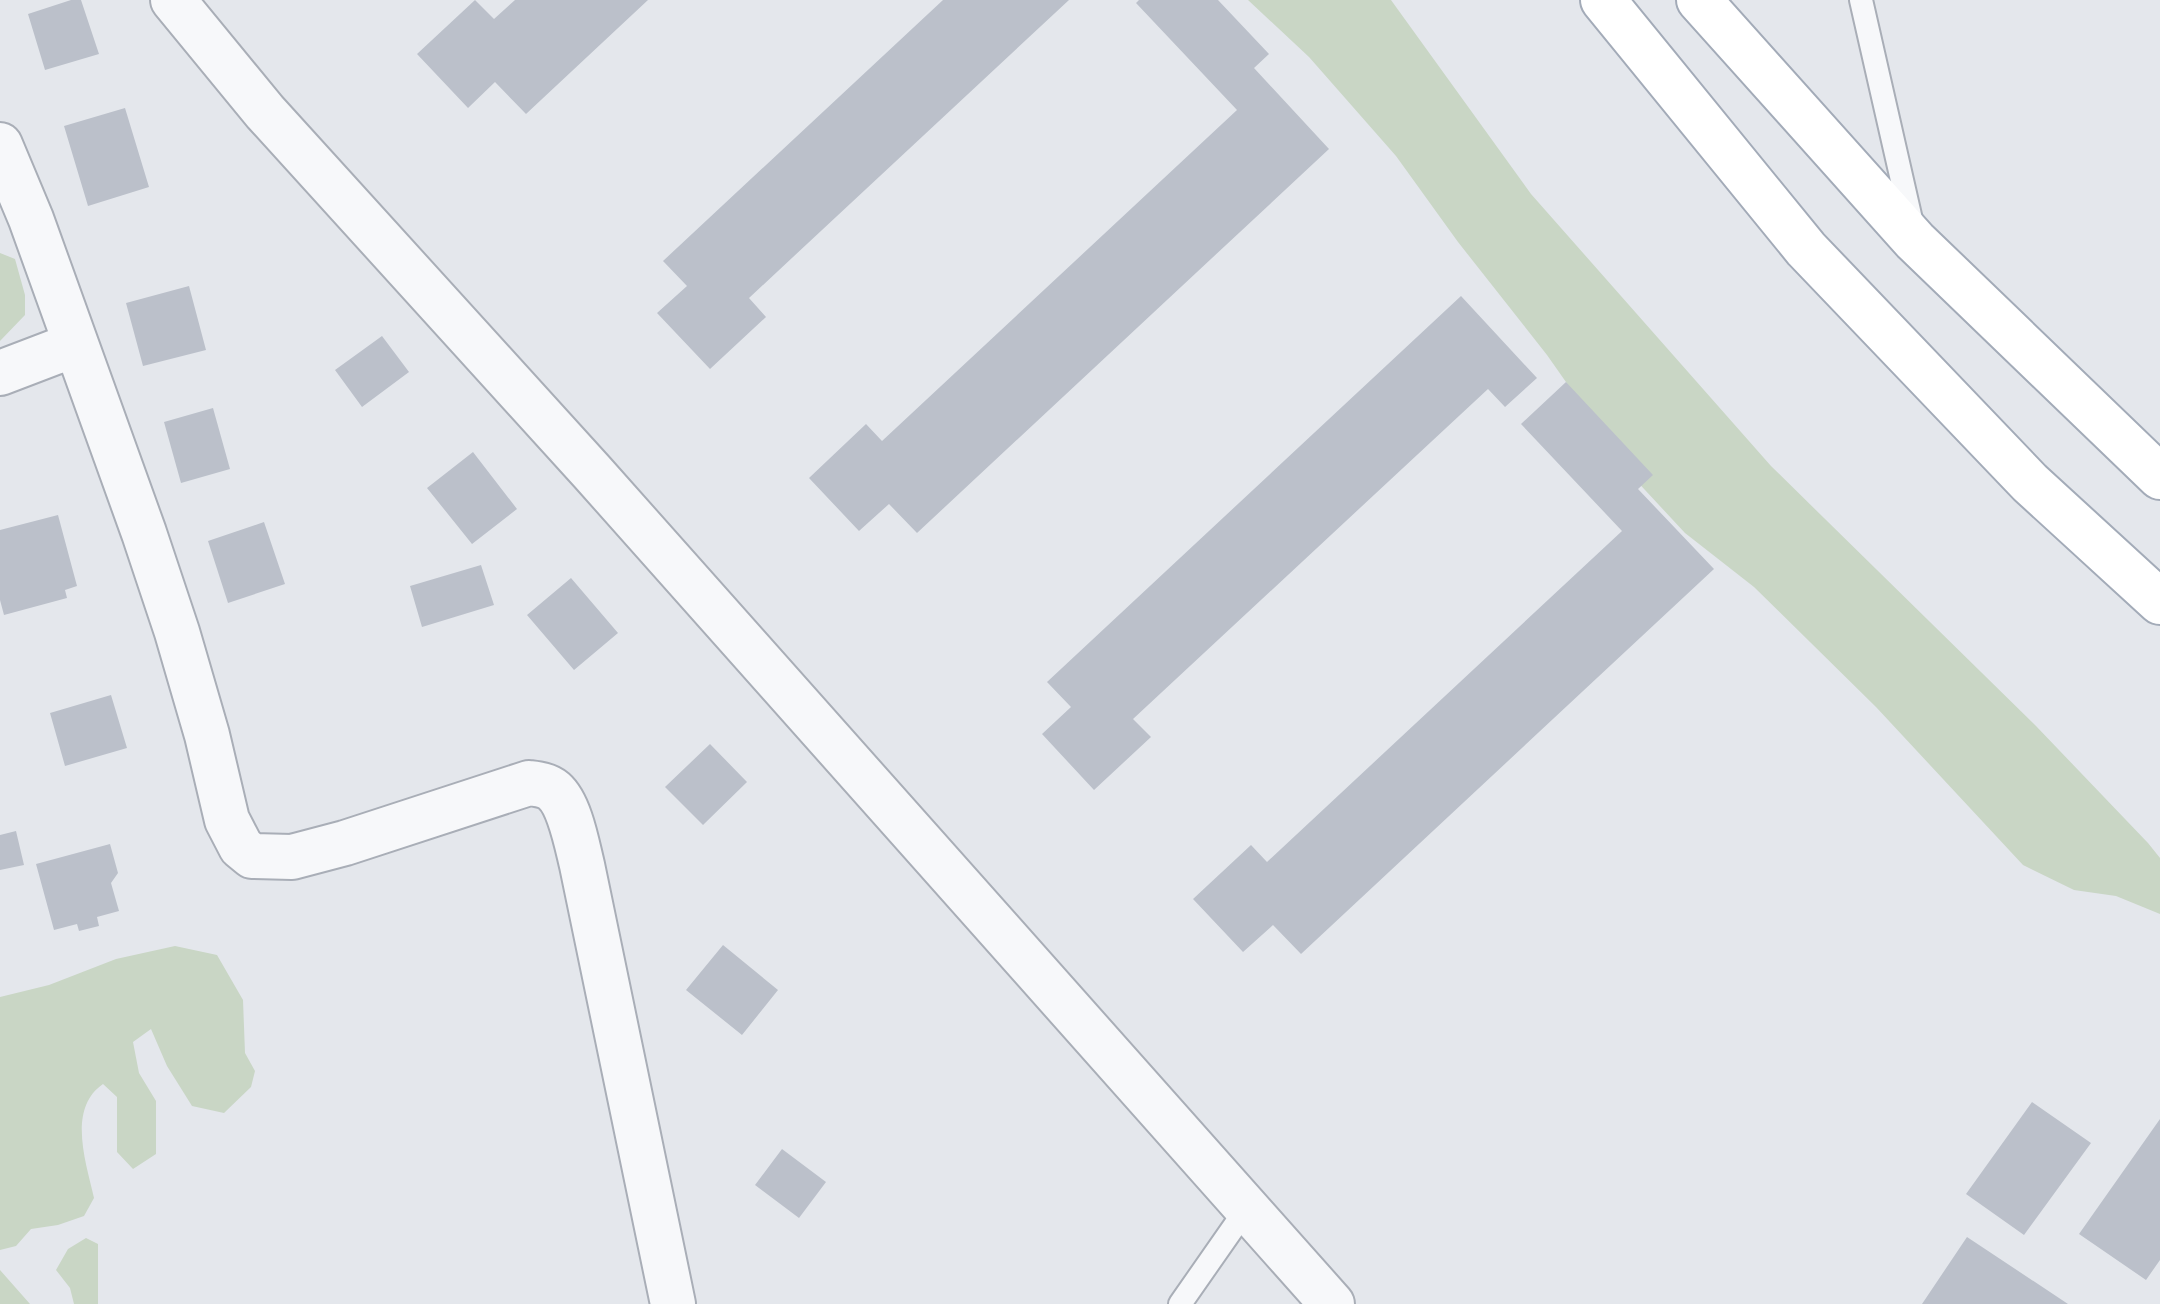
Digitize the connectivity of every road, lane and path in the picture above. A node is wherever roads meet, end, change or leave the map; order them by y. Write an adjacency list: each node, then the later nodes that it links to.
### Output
1 (173, 0): 11 (street)
2 (1603, 0): 10 (main road)
3 (1699, 0): 6 (main road)
4 (1861, 0): 6 (lane)
5 (0, 145): 7 (street)
6 (1915, 241): 9 (main road)
7 (76, 344): 8 (street); 12 (street)
8 (0, 373)
9 (2160, 477)
10 (2160, 602)
11 (1247, 1208): 13 (lane); 14 (street)
12 (673, 1304)
13 (1180, 1304)
14 (1332, 1304)

